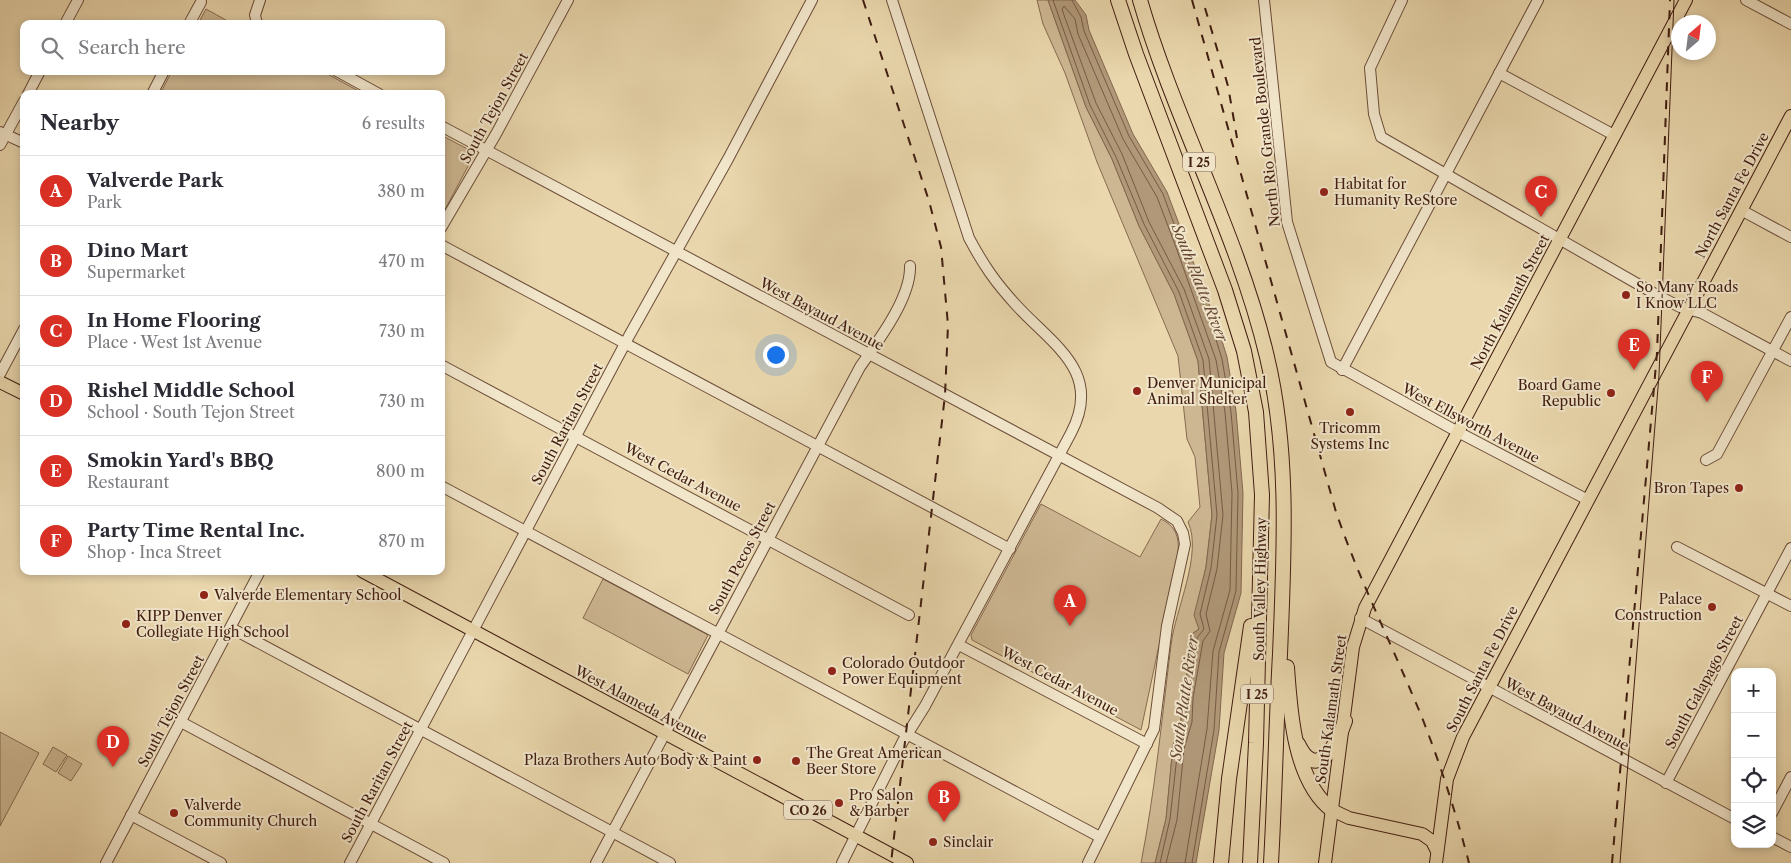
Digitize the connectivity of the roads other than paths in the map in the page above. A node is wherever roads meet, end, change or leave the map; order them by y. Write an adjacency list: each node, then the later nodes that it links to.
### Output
1 (78, 0): 14 (street)
2 (260, 0): 16 (street)
3 (568, 0): 32 (street, South Tejon Street)
4 (812, 0): 39 (street, South Raritan Street)
5 (892, 0): 56 (street)
6 (1118, 0): 62 (highway, South Valley Highway / I 25)
7 (1140, 0): 68 (highway, South Valley Highway / I 25)
8 (1264, 0): 49 (street, North Rio Grande Boulevard)
9 (1402, 0): 33 (street)
10 (1538, 0): 18 (street)
11 (1686, 0): 29 (main road, North Kalamath Street)
12 (1746, 0): 17 (street)
13 (201, 2): 15 (street)
14 (67, 20)
15 (191, 20)
16 (256, 20)
17 (1791, 24)
18 (1499, 73): 29 (street); 33 (street)
19 (38, 75): 22 (street)
20 (162, 75): 23 (street)
21 (344, 75): 24 (street)
22 (30, 90)
23 (154, 90)
24 (372, 90)
25 (20, 107): 28 (street)
26 (1791, 116): 34 (main road, North Santa Fe Drive)
27 (445, 128): 32 (street, West Bayaud Avenue)
28 (3, 133): 30 (street); 31 (street)
29 (1614, 135): 37 (main road, North Kalamath Street)
30 (20, 141)
31 (0, 145)
32 (487, 151): 35 (street, South Tejon Street); 39 (street, West Bayaud Avenue)
33 (1446, 176): 37 (street); 49 (street)
34 (1741, 210): 36 (street); 41 (main road, North Santa Fe Drive)
35 (445, 221)
36 (1791, 237)
37 (1559, 240): 41 (street); 53 (main road, North Kalamath Street)
38 (445, 247): 44 (street)
39 (677, 252): 44 (street, South Raritan Street); 46 (street, West Bayaud Avenue)
40 (910, 266): 46 (street, South Pecos Street)
41 (1689, 309): 45 (street); 59 (main road, North Santa Fe Drive)
42 (1791, 317): 45 (street)
43 (20, 336): 50 (street)
44 (625, 343): 54 (street, South Raritan Street); 55 (street)
45 (1773, 351): 47 (street); 57 (street)
46 (869, 354): 55 (street, South Pecos Street); 56 (street, West Bayaud Avenue)
47 (1791, 360)
48 (445, 367): 54 (street, West Cedar Avenue)
49 (1342, 370): 53 (street, West Ellsworth Avenue)
50 (0, 374)
51 (0, 382): 52 (main road)
52 (20, 392)
53 (1458, 432): 59 (street, West Ellsworth Avenue); 72 (main road, South Kalamath Street)
54 (575, 437): 60 (street, South Raritan Street); 61 (street, West Cedar Avenue)
55 (818, 446): 61 (street, South Pecos Street); 65 (street)
56 (1059, 455): 65 (street); 84 (street, West Bayaud Avenue)
57 (1706, 460)
58 (445, 488): 60 (street)
59 (1588, 500): 77 (main road, South Santa Fe Drive)
60 (526, 531): 74 (street, South Raritan Street); 75 (street)
61 (767, 539): 71 (street, West Cedar Avenue); 75 (street, South Pecos Street)
62 (1261, 540): 107 (highway); 108 (highway, South Valley Highway / I 25)
63 (1677, 547): 69 (street)
64 (1791, 548): 69 (street, South Galapago Street)
65 (1010, 549): 76 (street)
66 (258, 575): 73 (street, South Tejon Street)
67 (369, 575): 74 (main road, West Alameda Avenue / CO 26)
68 (1283, 594): 83 (highway); 109 (highway, South Valley Highway / I 25)
69 (1766, 594): 70 (street); 86 (street, South Galapago Street)
70 (1791, 606)
71 (910, 615)
72 (1360, 618): 77 (street, West Bayaud Avenue); 78 (main road, South Kalamath Street)
73 (230, 628): 79 (street, South Tejon Street); 80 (street)
74 (472, 630): 80 (street, South Raritan Street); 81 (main road, West Alameda Avenue / CO 26)
75 (717, 633): 81 (street, South Pecos Street); 82 (street)
76 (959, 645): 82 (street); 84 (street, West Cedar Avenue)
77 (1488, 688): 86 (street, West Bayaud Avenue); 97 (main road, South Santa Fe Drive)
78 (1345, 721): 83 (highway); 88 (main road, South Kalamath Street)
79 (181, 722): 89 (street, South Tejon Street); 91 (street)
80 (420, 729): 91 (street, South Raritan Street); 92 (street)
81 (664, 733): 92 (street, South Pecos Street); 93 (main road, West Alameda Avenue / CO 26)
82 (907, 734): 93 (street); 94 (street)
83 (1297, 741): 88 (highway)
84 (1147, 744): 94 (street)
85 (1791, 777): 87 (street)
86 (1666, 783): 90 (street, West Bayaud Avenue)
87 (1776, 805)
88 (1332, 810): 97 (main road); 110 (main road, South Kalamath Street)
89 (132, 815): 98 (street, South Tejon Street); 99 (street)
90 (1731, 816)
91 (370, 824): 100 (street, South Raritan Street); 101 (street)
92 (612, 832): 102 (street, South Pecos Street); 103 (street)
93 (856, 836): 104 (street); 105 (main road, West Alameda Avenue / CO 26)
94 (1100, 837): 106 (street)
95 (1776, 839): 96 (street)
96 (1791, 847)
97 (1436, 857)
98 (106, 863)
99 (221, 863)
100 (350, 863)
101 (444, 863)
102 (596, 863)
103 (670, 863)
104 (842, 863)
105 (907, 863)
106 (1088, 863)
107 (1221, 863)
108 (1250, 863)
109 (1272, 863)
110 (1325, 863)

